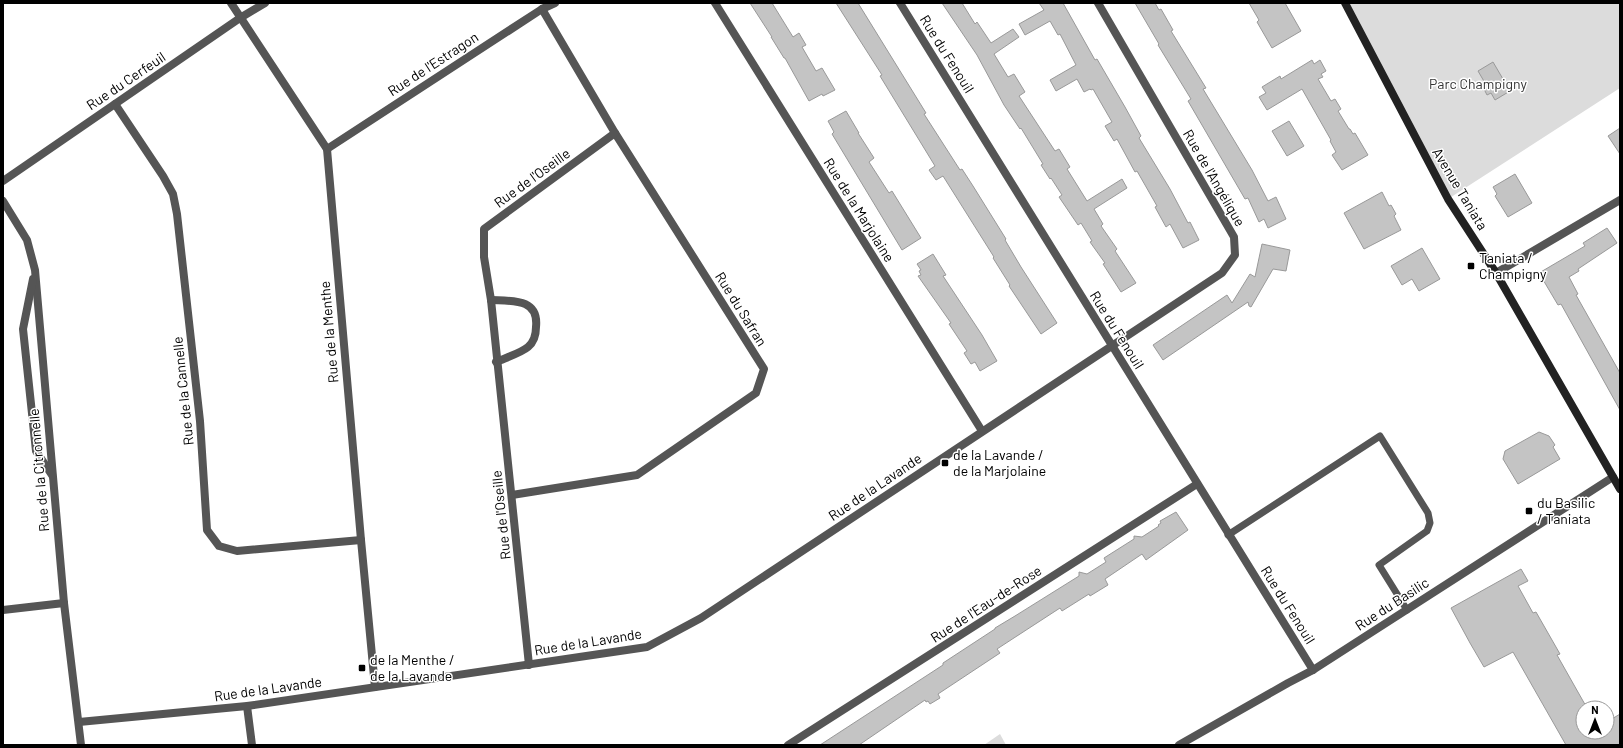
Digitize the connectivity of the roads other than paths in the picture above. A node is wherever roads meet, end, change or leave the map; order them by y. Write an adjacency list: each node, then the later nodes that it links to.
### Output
1 (231, 3): 9 (street, Rue de la Menthe)
2 (265, 3): 9 (street, Rue du Cerfeuil)
3 (555, 3): 8 (street, Rue de l'Estragon)
4 (715, 3): 21 (street, Rue de la Marjolaine)
5 (900, 3): 19 (street, Rue du Fenouil)
6 (1098, 3): 19 (street, Rue de l'Angélique)
7 (1344, 3): 17 (main road, Avenue Taniata)
8 (542, 9): 11 (street, Rue du Safran); 12 (street, Rue de l'Estragon)
9 (240, 18): 10 (street, Rue du Cerfeuil); 12 (street, Rue de la Menthe)
10 (115, 104): 13 (street, Rue du Cerfeuil); 28 (street, Rue de la Cannelle)
11 (615, 134): 18 (street, Rue de l'Oseille); 26 (street, Rue du Safran)
12 (327, 149): 28 (street, Rue de la Menthe)
13 (3, 181)
14 (1620, 200): 17 (street)
15 (3, 201): 16 (street, Rue de la Citronnelle)
16 (34, 270): 22 (street, Rue de la Citronnelle); 22 (street)
17 (1496, 273): 23 (main road, Avenue Taniata)
18 (491, 300): 20 (street, Rue de l'Oseille); 20 (street)
19 (1112, 345): 21 (street, Rue de la Lavande); 24 (street, Rue du Fenouil)
20 (496, 362): 26 (street, Rue de l'Oseille)
21 (982, 431): 32 (street, Rue de la Lavande)
22 (53, 475): 29 (street, Rue de la Citronnelle)
23 (1613, 477): 25 (main road, Avenue Taniata); 31 (street, Rue du Basilic)
24 (1197, 484): 27 (street, Rue du Fenouil); 39 (street, Rue de l'Eau-de-Rose)
25 (1620, 489)
26 (512, 495): 32 (street, Rue de l'Oseille)
27 (1228, 535): 31 (lane); 33 (street, Rue du Fenouil)
28 (361, 540): 34 (street, Rue de la Menthe)
29 (64, 603): 30 (street); 36 (street, Rue de la Citronnelle)
30 (3, 610)
31 (1407, 610): 33 (street, Rue du Basilic)
32 (529, 665): 34 (street, Rue de la Lavande)
33 (1313, 670): 40 (street, Rue du Basilic)
34 (375, 687): 35 (street, Rue de la Lavande)
35 (247, 706): 36 (street, Rue de la Lavande); 38 (street)
36 (79, 722): 37 (street, Rue de la Citronnelle)
37 (81, 745)
38 (252, 745)
39 (788, 745)
40 (1180, 745)

